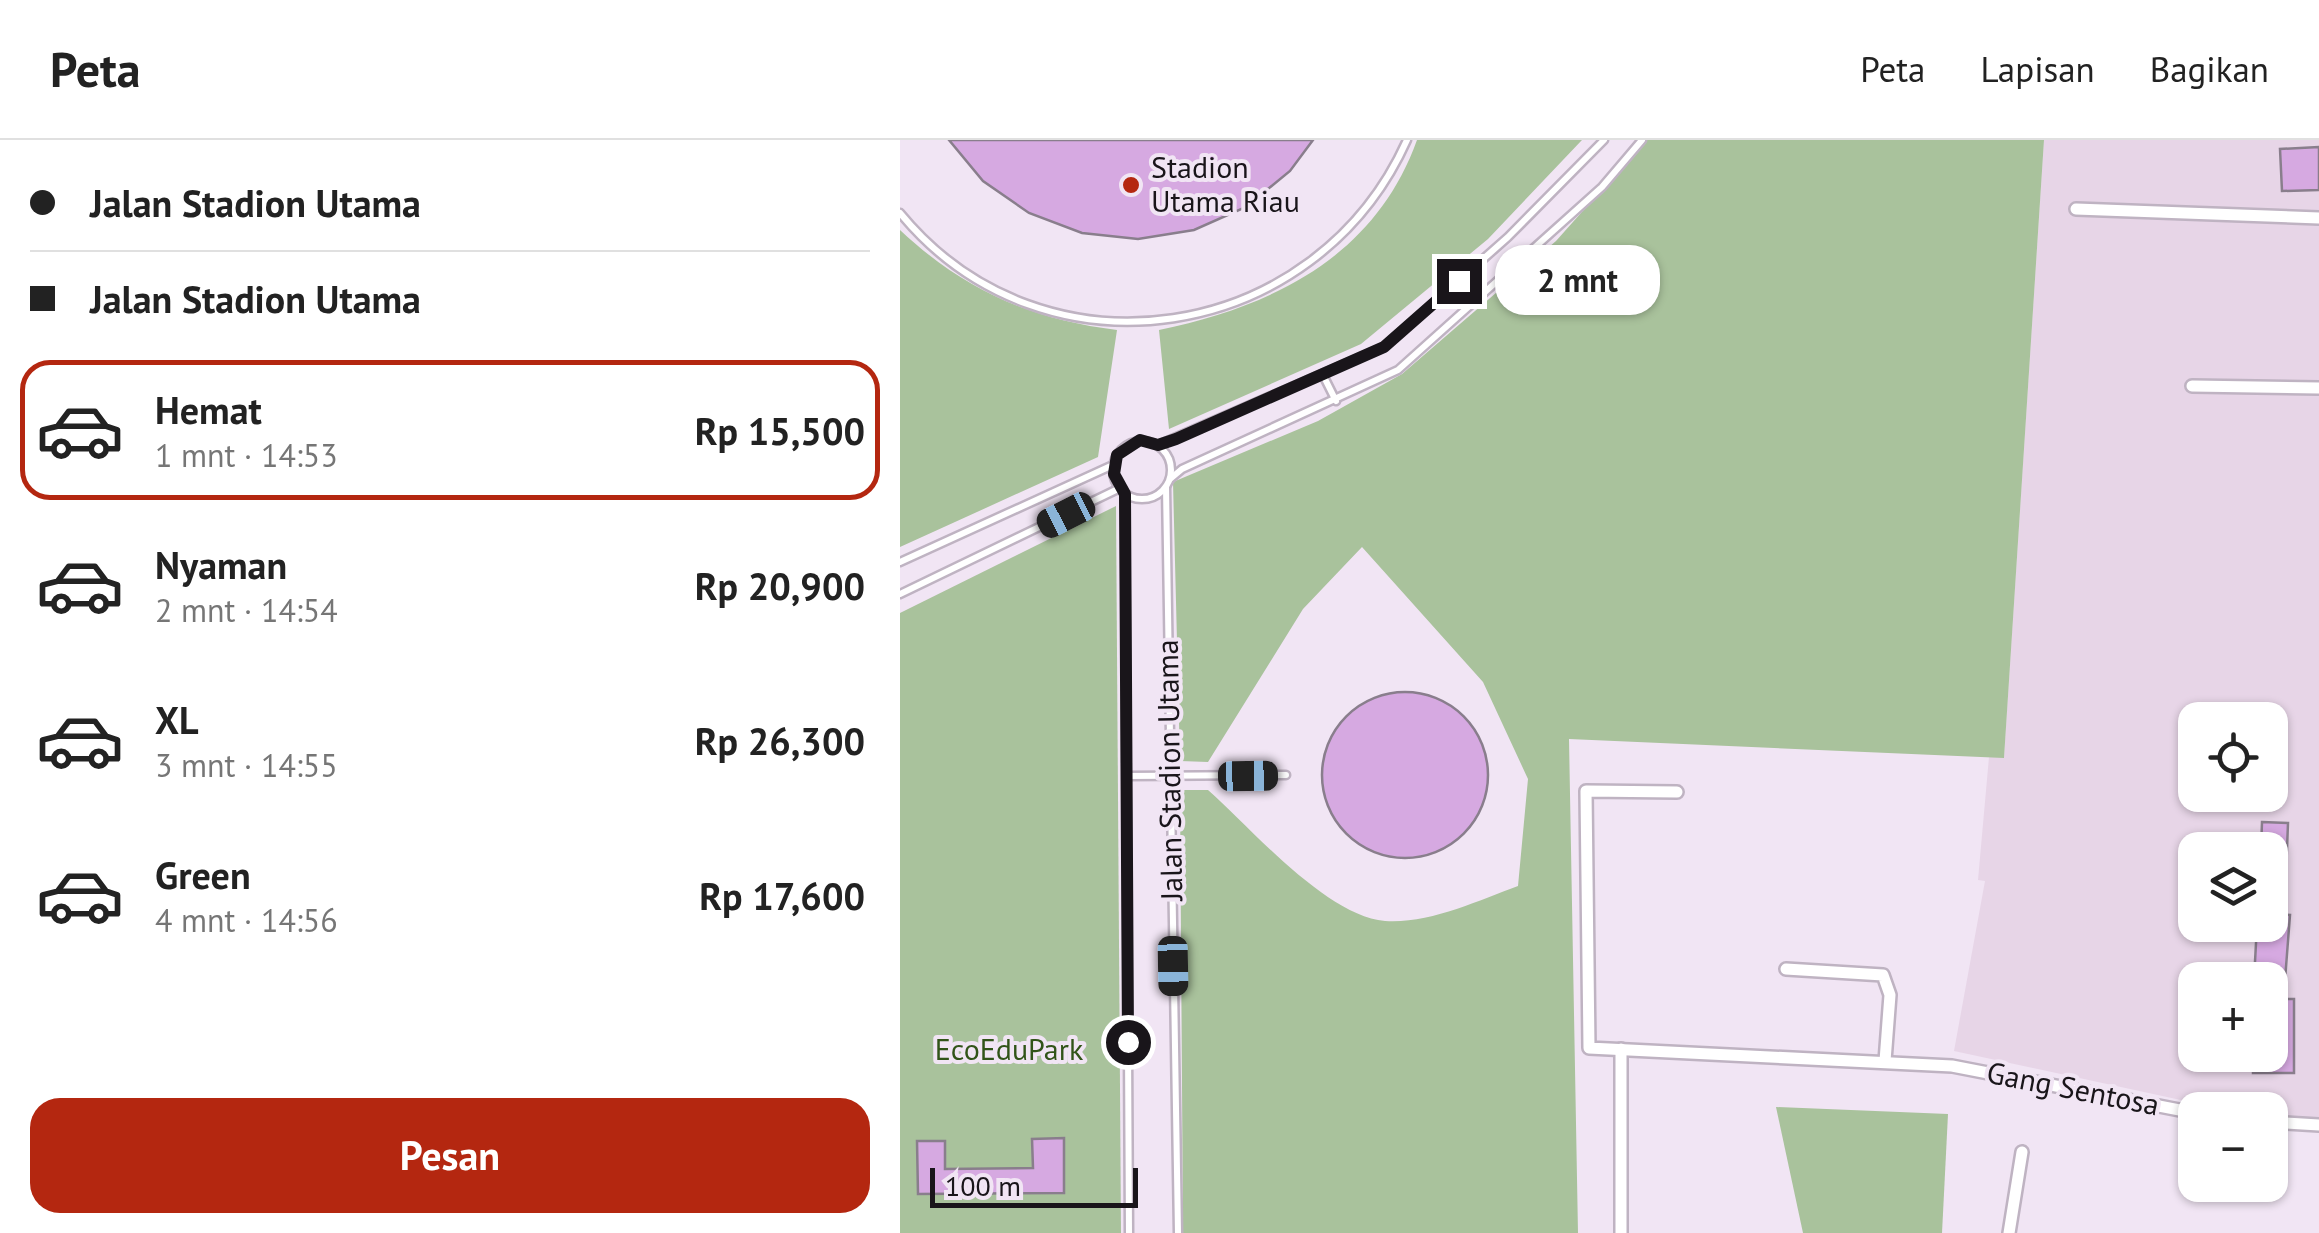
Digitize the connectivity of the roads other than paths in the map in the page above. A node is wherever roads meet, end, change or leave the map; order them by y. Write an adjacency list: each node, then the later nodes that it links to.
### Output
1 (1408, 140): 5 (lane)
2 (1604, 140): 7 (lane)
3 (1642, 140): 10 (lane)
4 (2076, 210): 6 (street)
5 (900, 213)
6 (2319, 218)
7 (1324, 377): 10 (lane); 11 (lane)
8 (2192, 386): 9 (street)
9 (2319, 388)
10 (1336, 401): 13 (lane)
11 (1158, 445): 12 (lane); 13 (lane)
12 (1113, 466): 15 (lane); 16 (lane)
13 (1170, 479): 14 (lane)
14 (1166, 487): 15 (lane); 20 (lane, Jalan Stadion Utama)
15 (1122, 491): 17 (lane); 19 (lane, Jalan Stadion Utama)
16 (900, 562)
17 (900, 594)
18 (1286, 775): 20 (lane)
19 (1126, 776): 20 (lane); 29 (lane, Jalan Stadion Utama)
20 (1170, 776): 30 (lane, Jalan Stadion Utama)
21 (1677, 792): 23 (street)
22 (1786, 969): 24 (street)
23 (1621, 1049): 24 (street, Gang Sentosa); 31 (street)
24 (1885, 1061): 25 (street, Gang Sentosa)
25 (2178, 1109)
26 (2288, 1123): 27 (street)
27 (2319, 1126)
28 (2022, 1152): 32 (street)
29 (1129, 1233)
30 (1178, 1233)
31 (1621, 1233)
32 (2009, 1233)

